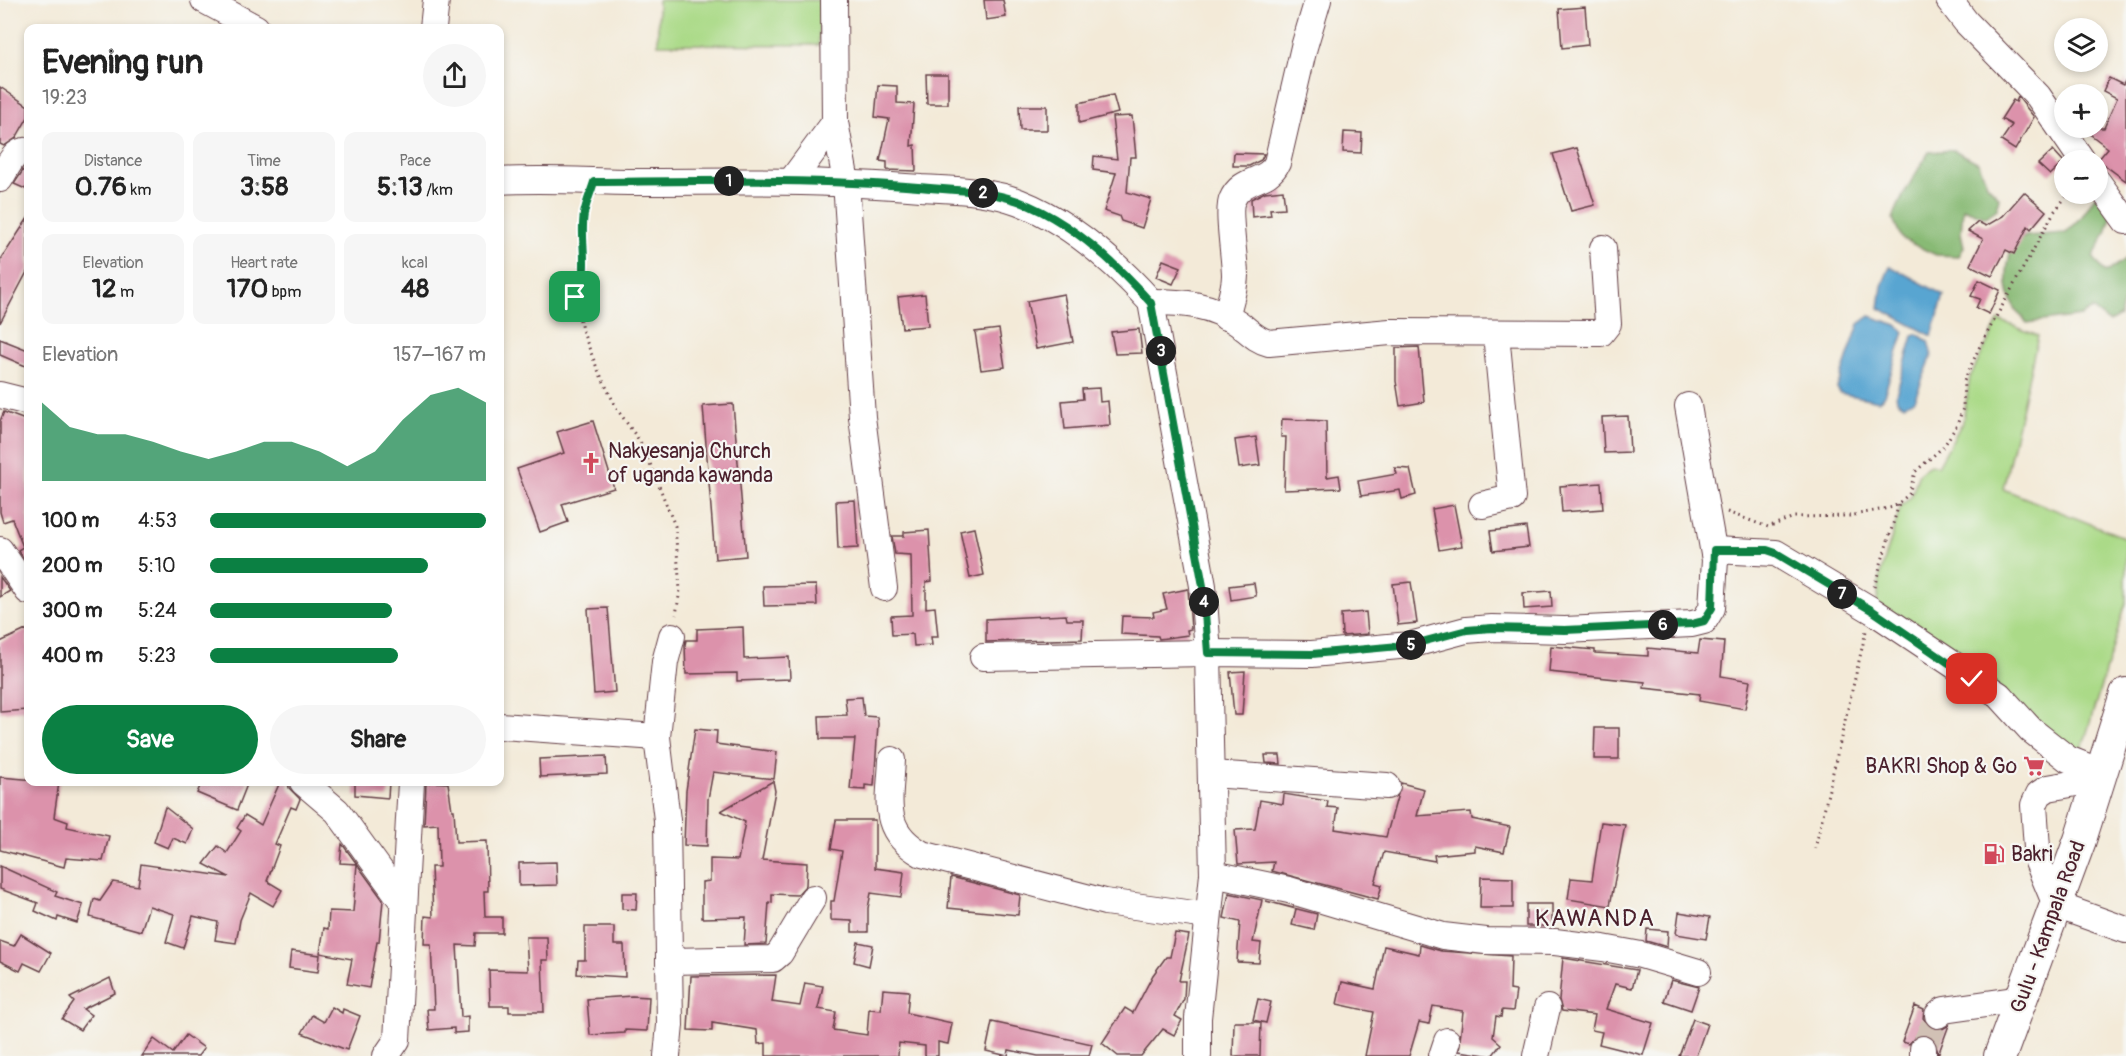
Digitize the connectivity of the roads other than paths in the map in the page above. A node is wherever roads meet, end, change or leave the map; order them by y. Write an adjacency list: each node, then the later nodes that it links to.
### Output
1 (204, 0): 6 (street)
2 (436, 0): 7 (street)
3 (834, 0): 8 (street)
4 (1318, 0): 19 (street)
5 (1949, 0): 10 (street)
6 (249, 24)
7 (433, 24)
8 (835, 122): 12 (street); 14 (street)
9 (24, 150): 11 (street)
10 (2075, 150)
11 (0, 179)
12 (792, 180): 13 (street); 14 (street)
13 (504, 181)
14 (846, 182): 18 (street); 28 (street)
15 (2108, 196): 16 (street)
16 (2126, 221)
17 (1604, 248): 20 (street)
18 (1151, 303): 19 (street); 30 (street)
19 (1226, 317): 20 (street)
20 (1496, 334): 24 (street)
21 (0, 395): 22 (street)
22 (24, 401)
23 (1688, 406): 26 (street)
24 (1482, 505)
25 (0, 550): 27 (street)
26 (1714, 550): 30 (street); 37 (street)
27 (24, 585)
28 (884, 588)
29 (672, 636): 34 (street)
30 (1208, 653): 31 (street); 36 (street)
31 (983, 657)
32 (2126, 694): 37 (main road, Gulu - Kampala Road)
33 (504, 726): 34 (street)
34 (657, 737): 47 (street)
35 (892, 760): 45 (street)
36 (1211, 774): 40 (street); 41 (street)
37 (2100, 775): 44 (main road, Gulu - Kampala Road); 44 (street)
38 (308, 786): 43 (street)
39 (411, 786): 43 (street)
40 (1387, 786)
41 (1213, 874): 45 (street); 48 (street)
42 (813, 898): 47 (street)
43 (403, 902): 52 (street)
44 (2056, 905): 46 (street); 49 (main road, Gulu - Kampala Road)
45 (1208, 916): 54 (street)
46 (2126, 930)
47 (669, 961): 53 (street)
48 (1698, 972)
49 (2021, 999): 51 (street); 56 (main road, Gulu - Kampala Road)
50 (1547, 1008): 55 (street)
51 (1938, 1015)
52 (393, 1053)
53 (667, 1056)
54 (1198, 1056)
55 (1536, 1056)
56 (2000, 1056)

